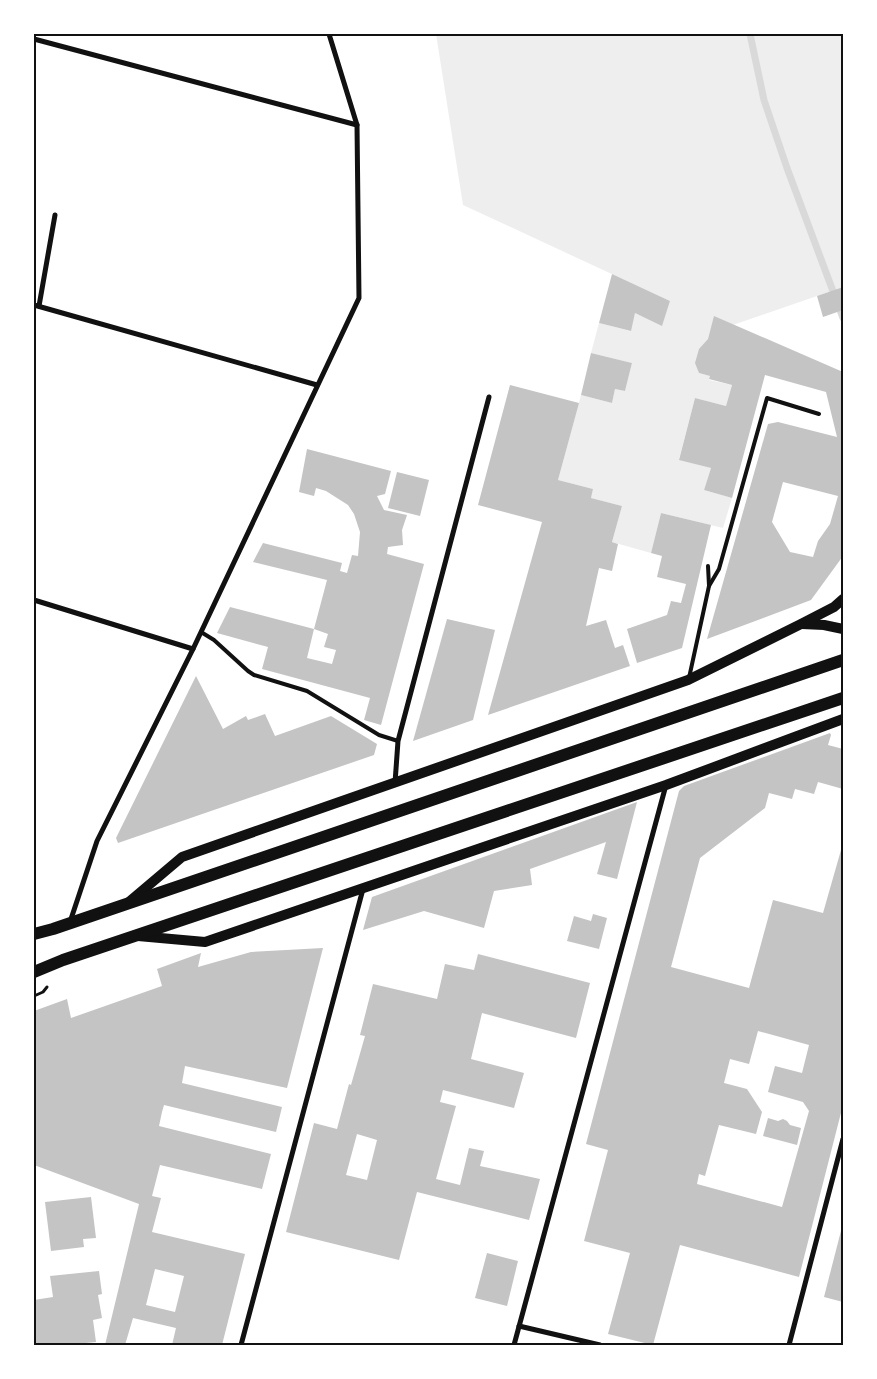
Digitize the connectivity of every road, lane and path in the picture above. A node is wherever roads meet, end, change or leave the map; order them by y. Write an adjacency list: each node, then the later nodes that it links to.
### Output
1 (330, 34): 3 (street)
2 (34, 39): 3 (street)
3 (357, 125): 6 (street)
4 (55, 215): 5 (street)
5 (36, 306): 6 (street)
6 (317, 385): 15 (street)
7 (489, 397): 21 (street)
8 (819, 414): 10 (lane)
9 (708, 566): 10 (lane)
10 (709, 586): 18 (lane)
11 (843, 599): 13 (main road)
12 (34, 600): 16 (street)
13 (801, 624): 14 (main road); 18 (main road)
14 (843, 629)
15 (201, 632): 16 (street); 21 (lane)
16 (194, 649): 26 (street)
17 (843, 660): 25 (main road)
18 (688, 680): 22 (main road)
19 (843, 698): 28 (main road)
20 (840, 719): 23 (main road)
21 (398, 741): 22 (street)
22 (394, 783): 25 (main road)
23 (666, 785): 24 (main road); 33 (street)
24 (364, 888): 28 (main road); 34 (street)
25 (125, 904): 26 (main road)
26 (70, 923): 27 (main road)
27 (34, 934)
28 (138, 936): 29 (main road)
29 (34, 972)
30 (44, 992): 31 (path)
31 (34, 996)
32 (843, 1139): 37 (street)
33 (519, 1326): 35 (street); 36 (street)
34 (241, 1345)
35 (514, 1345)
36 (600, 1345)
37 (789, 1345)

